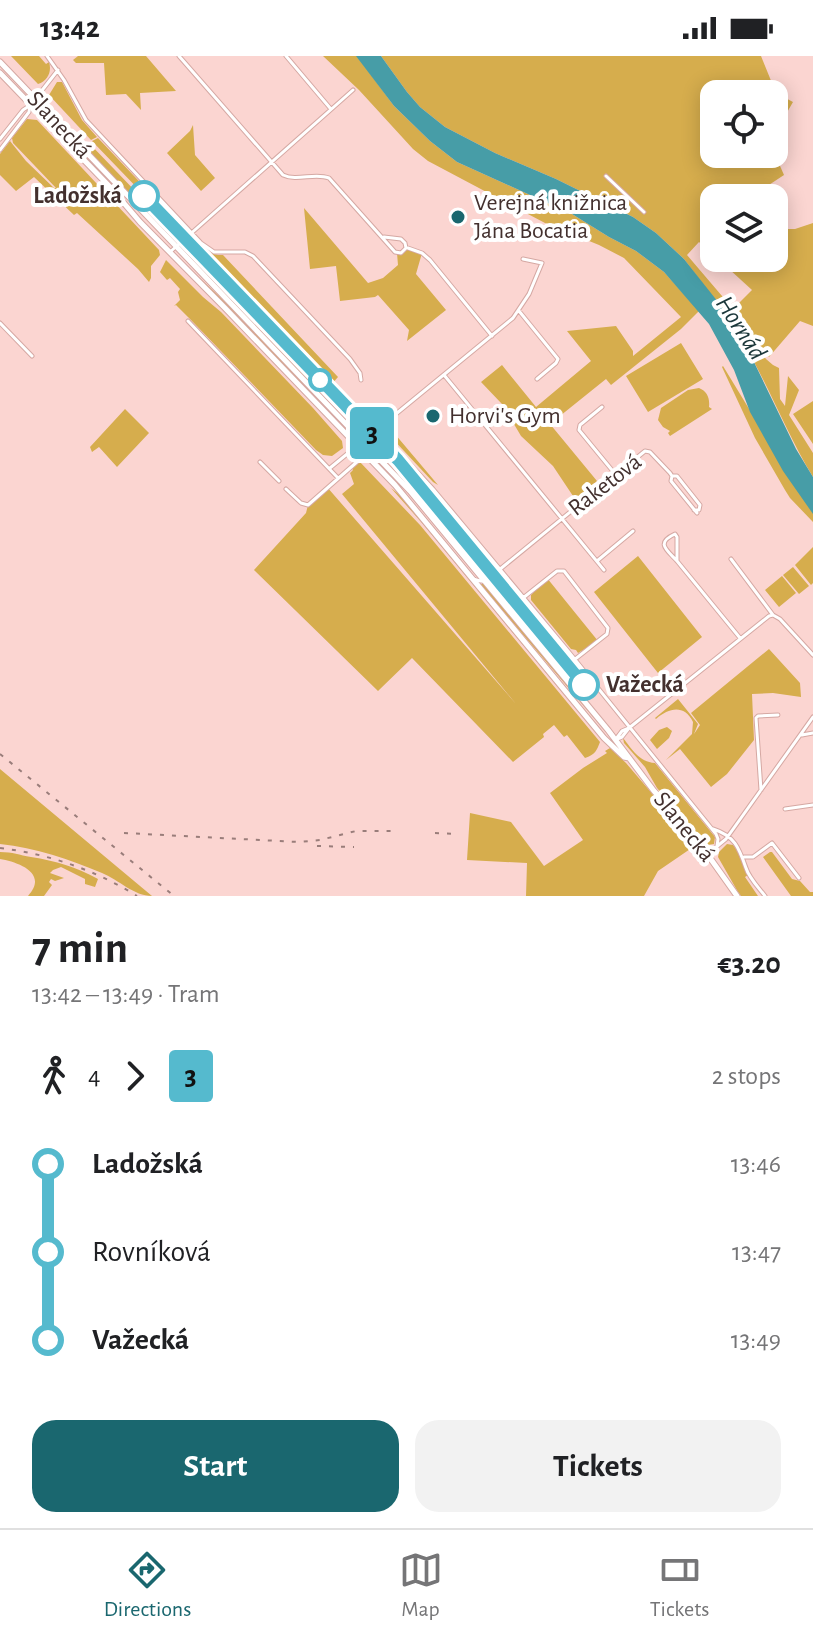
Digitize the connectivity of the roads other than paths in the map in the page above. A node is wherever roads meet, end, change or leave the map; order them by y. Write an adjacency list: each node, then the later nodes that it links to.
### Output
1 (47, 56): 5 (street)
2 (179, 56): 13 (street)
3 (286, 56): 10 (street)
4 (0, 62): 8 (main road, Slanecká)
5 (58, 70): 8 (street); 16 (street)
6 (0, 73): 9 (main road, Slanecká)
7 (353, 90): 10 (street)
8 (35, 99): 9 (street); 18 (main road, Slanecká)
9 (30, 105): 11 (street); 12 (street); 20 (main road, Slanecká)
10 (331, 109): 13 (street)
11 (0, 139)
12 (0, 150)
13 (271, 162): 16 (street); 17 (street)
14 (606, 176): 15 (street)
15 (644, 212)
16 (191, 232): 18 (street); 29 (street)
17 (381, 237): 19 (street); 19 (street)
18 (175, 246): 20 (street); 32 (main road, Slanecká)
19 (406, 248): 25 (street)
20 (169, 252): 33 (main road, Slanecká)
21 (523, 259): 22 (street)
22 (519, 311): 25 (street); 28 (street)
23 (188, 321): 36 (street)
24 (0, 323): 26 (street)
25 (492, 336): 27 (street)
26 (32, 356)
27 (444, 375): 31 (street); 42 (street)
28 (537, 379)
29 (361, 380)
30 (602, 407): 37 (street)
31 (377, 429): 32 (street); 47 (street)
32 (363, 440): 33 (street); 49 (main road, Slanecká)
33 (357, 445): 36 (street); 52 (main road, Slanecká)
34 (358, 461): 39 (street)
35 (260, 462): 40 (street)
36 (330, 468): 39 (street)
37 (616, 475): 38 (street, Raketová); 42 (street, Raketová)
38 (672, 476): 38 (street, Raketová)
39 (338, 478): 41 (street)
40 (279, 481)
41 (286, 489)
42 (562, 518): 45 (street); 47 (street, Raketová)
43 (633, 531): 45 (street)
44 (731, 559): 56 (street)
45 (597, 561): 48 (street)
46 (677, 561): 46 (street); 57 (street)
47 (499, 570): 49 (street); 50 (street, Raketová); 51 (street)
48 (604, 570)
49 (478, 572): 53 (main road, Slanecká)
50 (494, 578): 51 (street); 53 (street); 54 (street, Raketová)
51 (505, 578): 55 (street)
52 (473, 579): 53 (street); 65 (main road, Slanecká)
53 (485, 581): 54 (main road, Slanecká)
54 (492, 591): 65 (main road, Slanecká)
55 (523, 598): 59 (street); 59 (street)
56 (773, 615): 57 (street); 58 (street)
57 (740, 638): 62 (street)
58 (813, 655)
59 (574, 660): 62 (street)
60 (778, 715): 66 (street)
61 (813, 717): 64 (street)
62 (629, 728): 65 (street); 69 (street)
63 (813, 733): 64 (street)
64 (802, 735): 66 (street)
65 (613, 741): 72 (main road, Slanecká)
66 (761, 790): 70 (street)
67 (813, 805): 68 (street)
68 (785, 809)
69 (710, 827): 70 (street); 71 (street)
70 (728, 836): 71 (street); 73 (street)
71 (717, 846): 72 (street)
72 (708, 854): 75 (main road, Slanecká)
73 (744, 857): 74 (street); 76 (street)
74 (799, 878)
75 (737, 896)
76 (765, 896)

